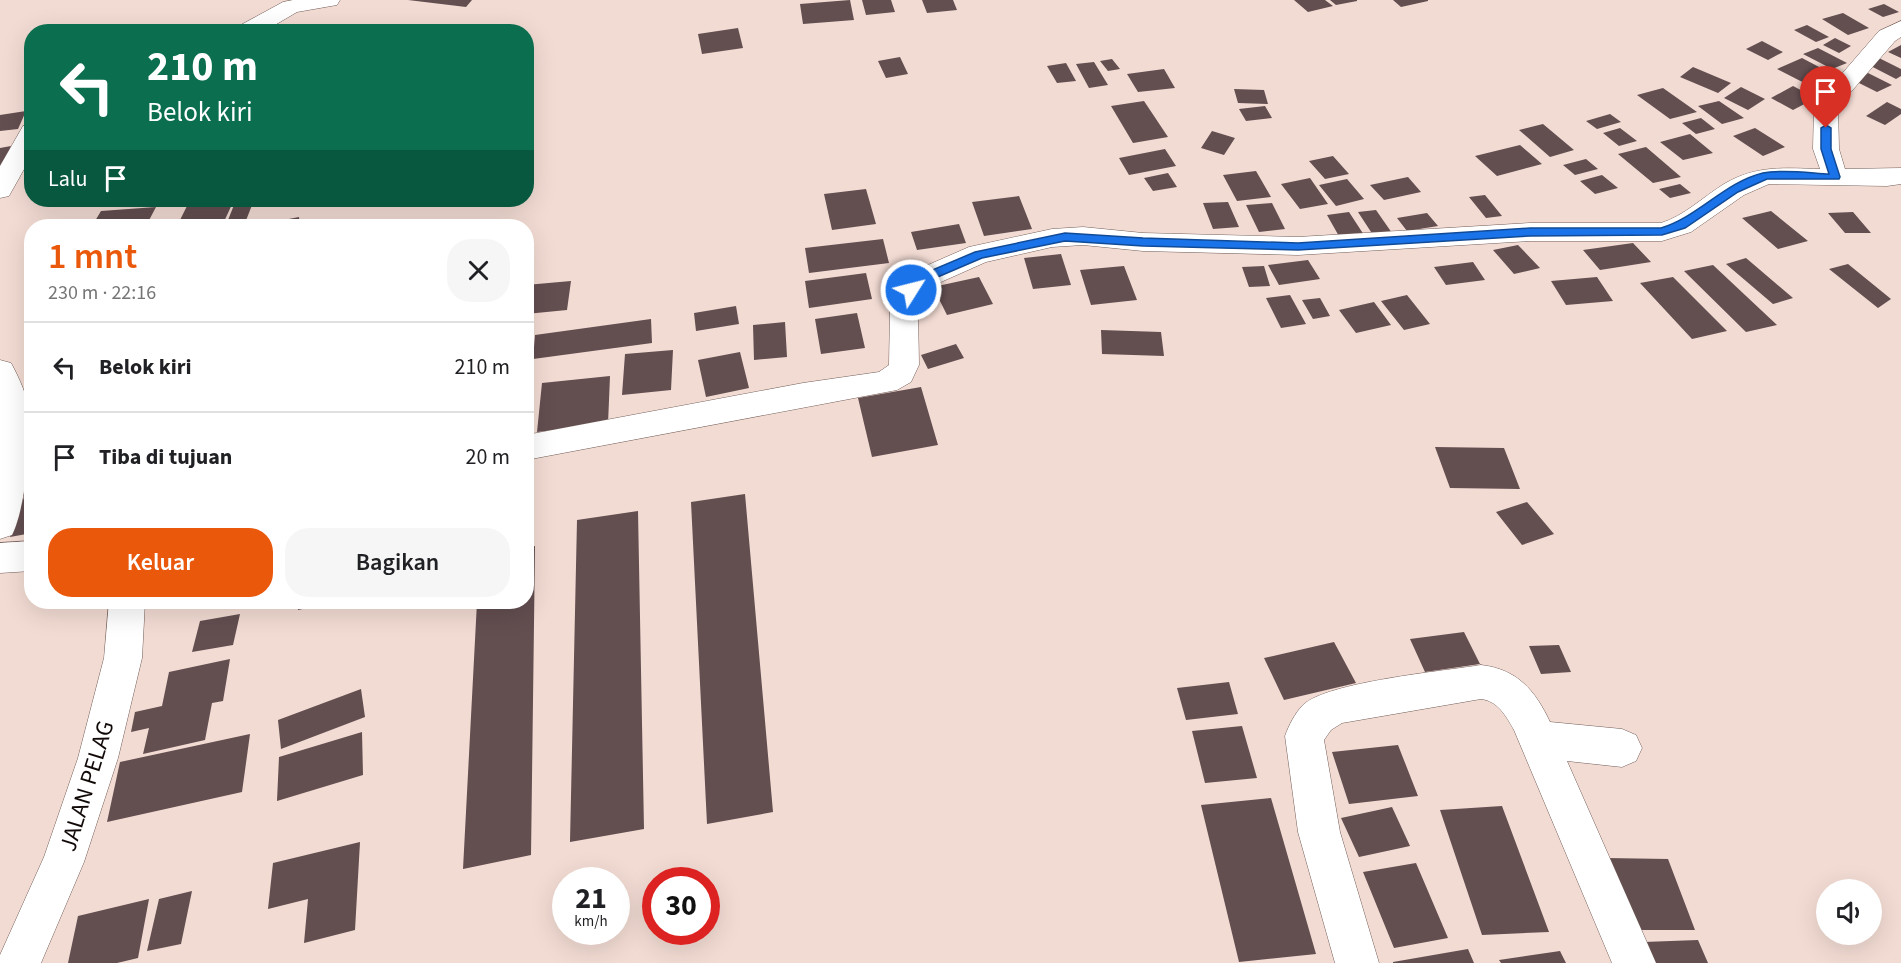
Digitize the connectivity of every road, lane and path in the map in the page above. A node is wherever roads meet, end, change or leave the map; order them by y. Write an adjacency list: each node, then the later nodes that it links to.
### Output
1 (329, 0): 2 (street)
2 (260, 24)
3 (1901, 28): 6 (street)
4 (24, 149): 7 (street)
5 (1901, 176): 6 (street)
6 (1835, 177): 9 (street)
7 (0, 190)
8 (0, 371): 10 (street)
9 (534, 446)
10 (0, 525)
11 (24, 556): 12 (street)
12 (0, 558)
13 (126, 609): 16 (street, JALAN PELAG)
14 (1538, 739): 15 (street); 17 (street); 18 (street)
15 (1622, 748)
16 (20, 963)
17 (1357, 963)
18 (1634, 963)

